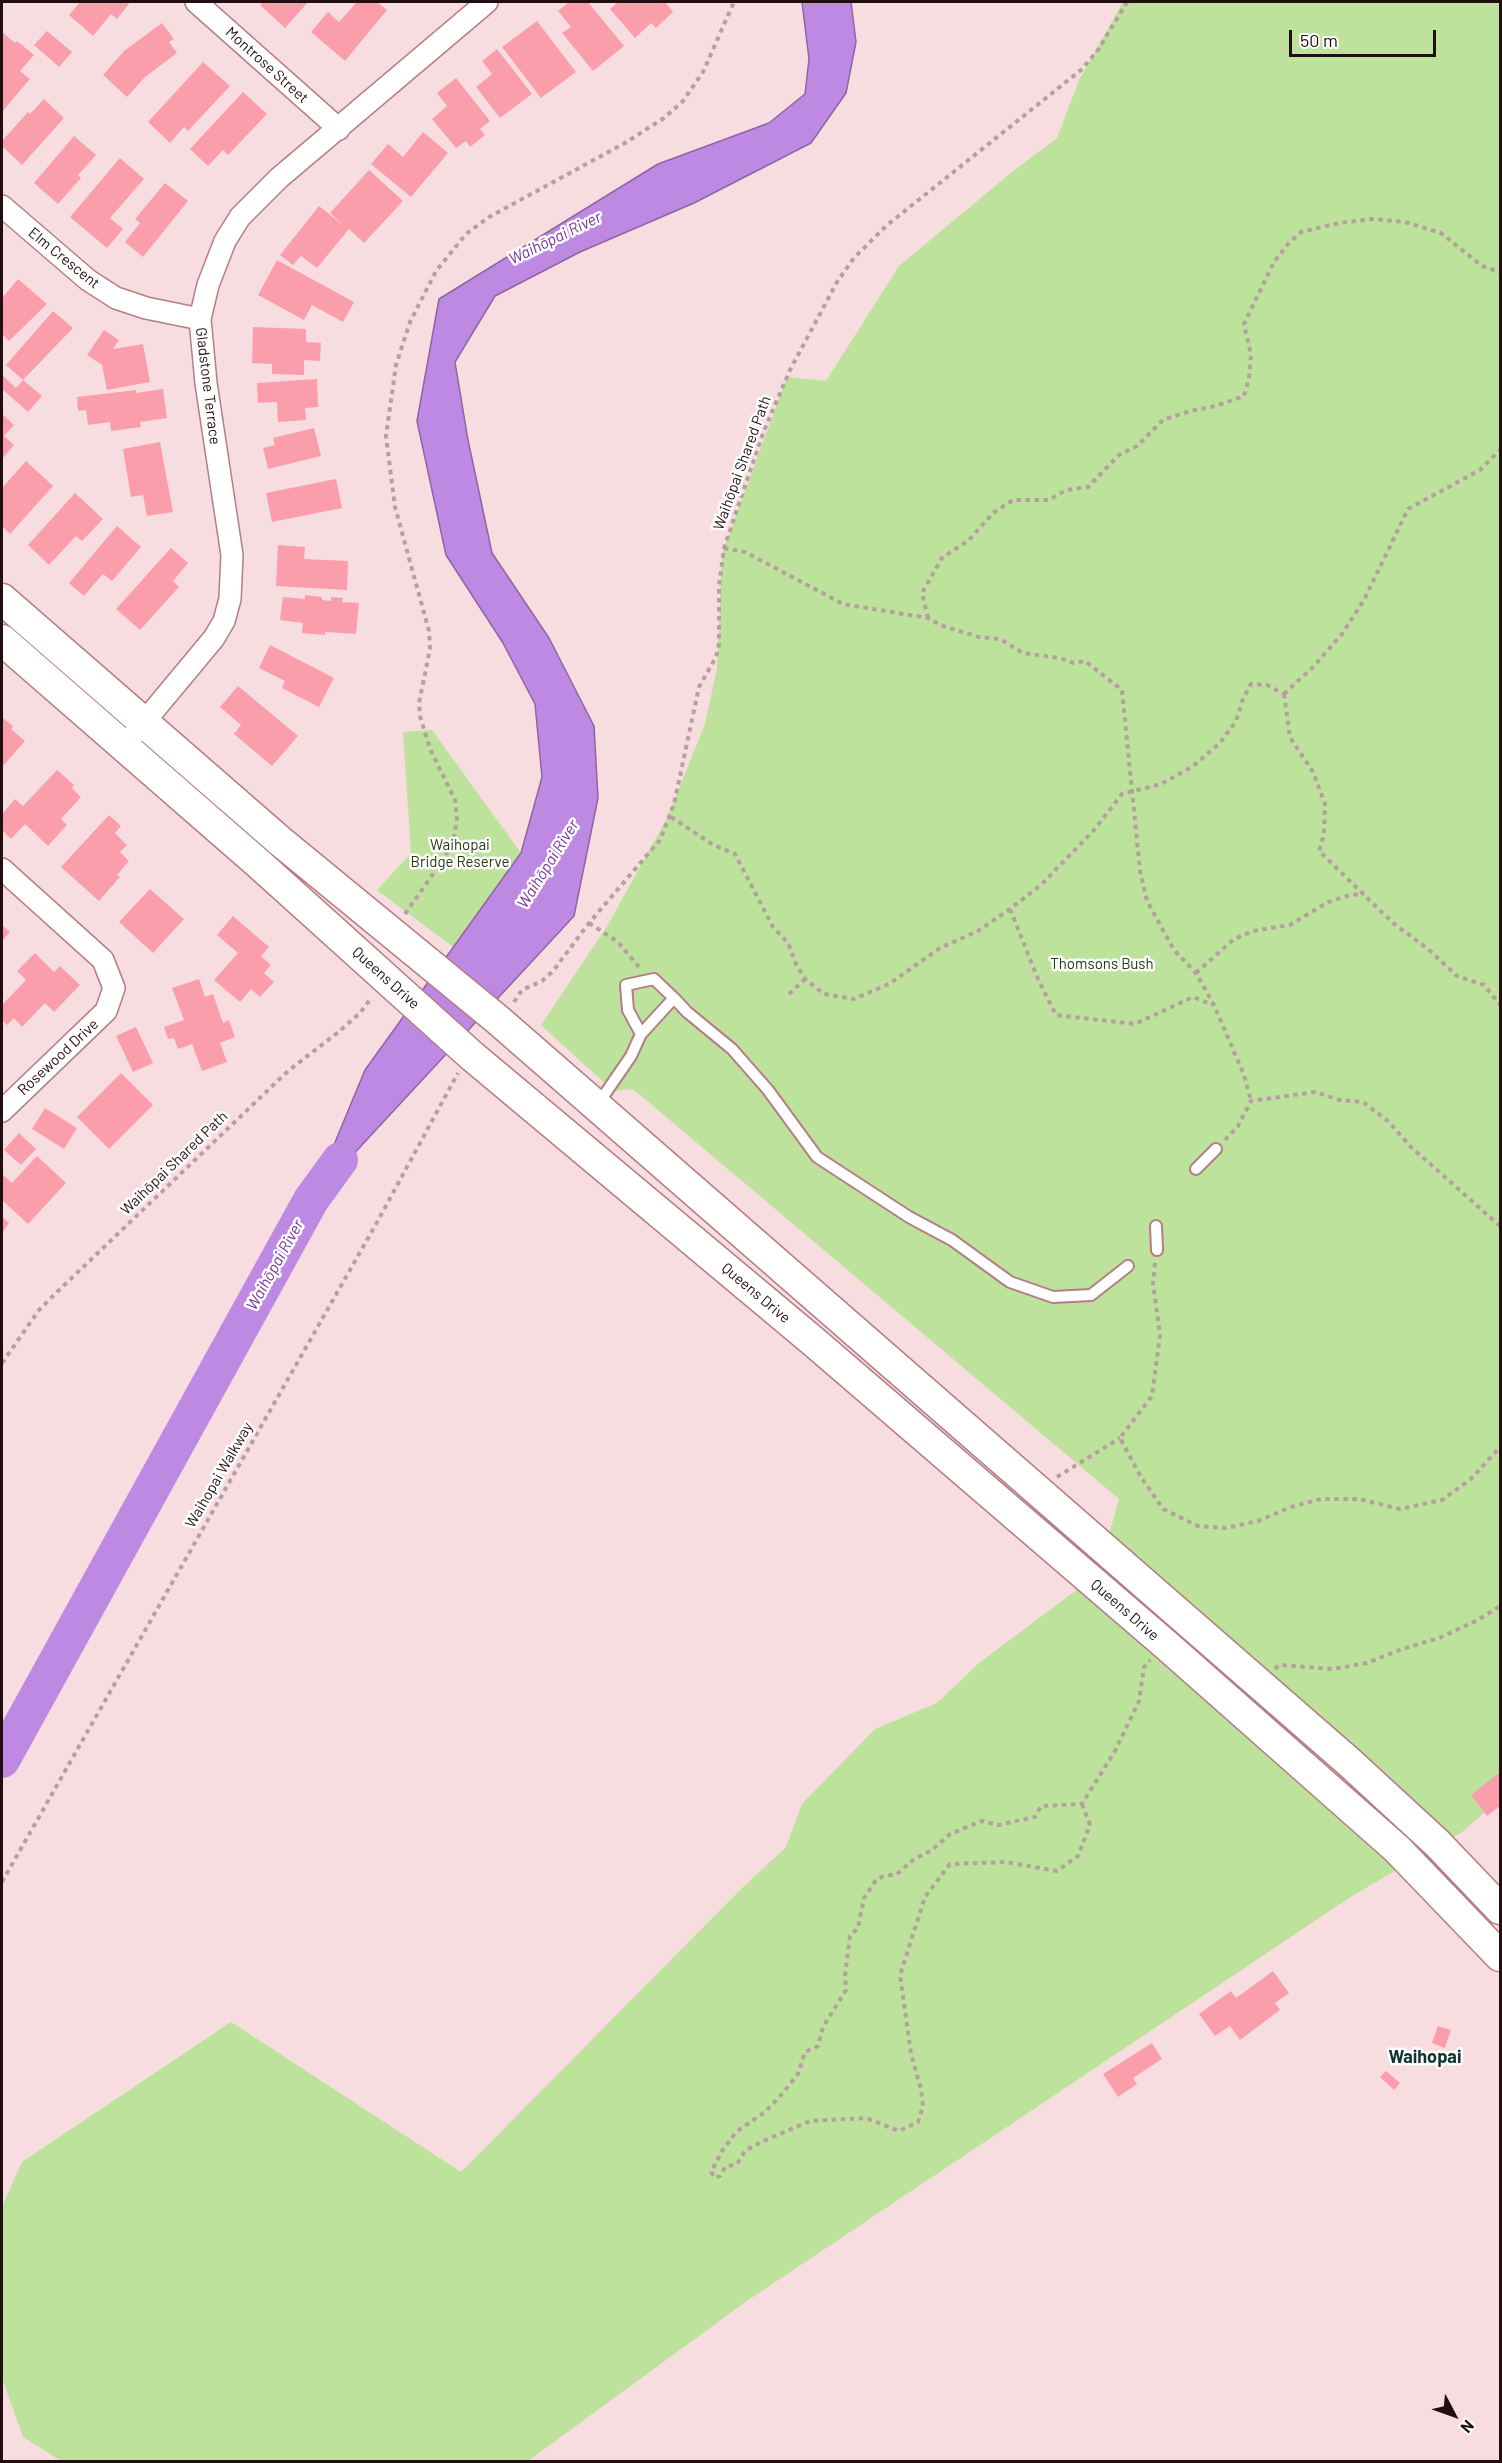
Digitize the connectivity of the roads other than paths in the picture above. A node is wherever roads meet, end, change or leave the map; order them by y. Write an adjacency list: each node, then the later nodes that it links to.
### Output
1 (196, 2): 3 (street, Montrose Street)
2 (487, 2): 3 (street, Gladstone Terrace)
3 (339, 129): 5 (street, Gladstone Terrace)
4 (2, 206): 5 (street, Elm Crescent)
5 (200, 319): 8 (street, Gladstone Terrace)
6 (2, 599): 8 (main road)
7 (2, 640): 9 (main road, Queens Drive)
8 (144, 723): 9 (street, Gladstone Terrace); 13 (main road)
9 (123, 747): 21 (main road, Queens Drive)
10 (2, 869): 14 (street, Rosewood Drive)
11 (675, 998): 12 (lane); 12 (lane); 19 (lane)
12 (641, 1034): 13 (lane)
13 (596, 1107): 20 (main road)
14 (2, 1111)
15 (1216, 1149): 16 (lane)
16 (1196, 1169)
17 (1156, 1226): 18 (lane)
18 (1157, 1250)
19 (1128, 1266)
20 (837, 1315): 21 (main road); 22 (main road)
21 (814, 1342): 23 (main road, Queens Drive)
22 (1500, 1909)
23 (1500, 1956)

